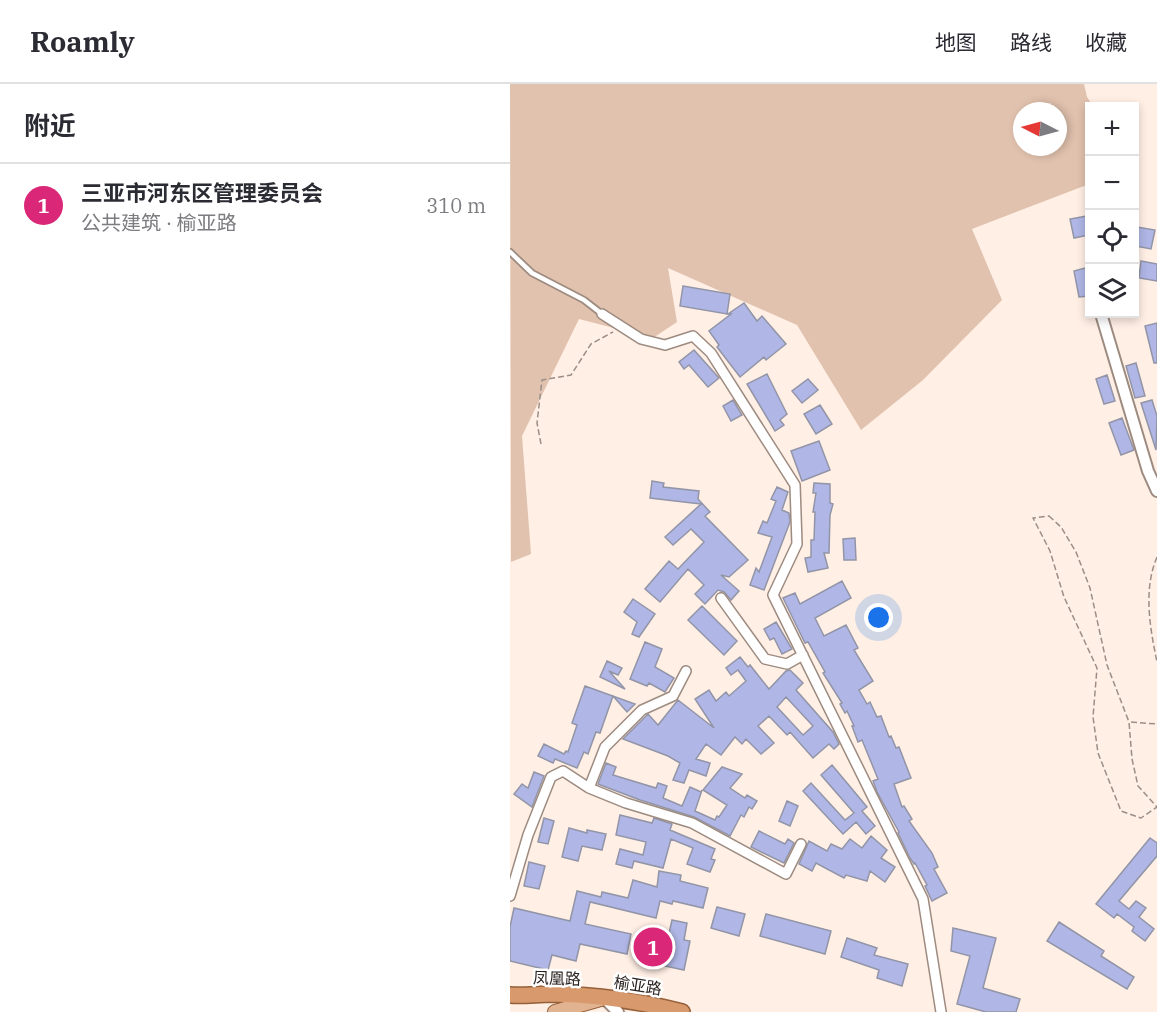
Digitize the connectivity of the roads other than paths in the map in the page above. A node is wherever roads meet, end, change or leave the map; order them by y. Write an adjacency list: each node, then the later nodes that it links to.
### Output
1 (510, 252): 2 (lane)
2 (602, 314): 6 (street)
3 (1102, 318): 4 (street)
4 (1157, 491)
5 (722, 598): 6 (street)
6 (803, 655): 16 (street)
7 (686, 671): 8 (street)
8 (589, 788): 9 (street); 10 (street)
9 (801, 844)
10 (510, 896)
11 (510, 995): 12 (highway, 凤凰路)
12 (604, 998): 13 (main road, 榆亚路); 14 (street); 15 (highway, 榆亚路)
13 (555, 1012)
14 (618, 1012)
15 (682, 1012)
16 (941, 1012)

